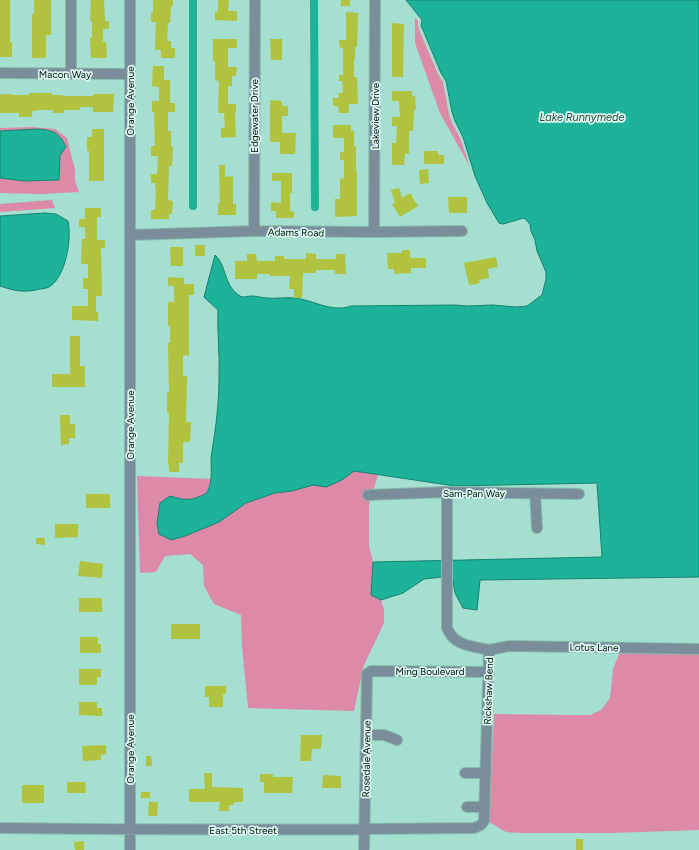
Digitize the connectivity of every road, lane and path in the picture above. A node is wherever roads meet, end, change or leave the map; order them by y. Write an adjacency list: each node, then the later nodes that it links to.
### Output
1 (71, 0): 6 (street)
2 (130, 0): 7 (street, Orange Avenue)
3 (255, 0): 8 (street, Edgewater Drive)
4 (375, 0): 10 (street, Lakeview Drive)
5 (0, 73): 6 (street, Macon Way)
6 (71, 74): 7 (street, Macon Way)
7 (130, 74): 11 (street, Orange Avenue)
8 (254, 231): 10 (street, Adams Road); 11 (street, Adams Road)
9 (462, 231): 10 (street, Adams Road)
10 (374, 232)
11 (130, 235): 30 (street, Orange Avenue)
12 (447, 492): 13 (street, Sam-Pan Way); 15 (street, Sam-Pan Way); 18 (street, Rickshaw Bend)
13 (535, 493): 14 (street, Sam-Pan Way); 16 (street)
14 (579, 494)
15 (368, 495)
16 (537, 528)
17 (699, 649): 18 (street, Lotus Lane)
18 (489, 650): 20 (street, Rickshaw Bend)
19 (371, 671): 20 (street, Ming Boulevard); 21 (street, Rosedale Avenue)
20 (488, 672): 23 (street, Rickshaw Bend)
21 (366, 735): 22 (street); 29 (street, Rosedale Avenue)
22 (397, 740)
23 (486, 772): 24 (street); 25 (street, Rickshaw Bend)
24 (465, 773)
25 (485, 806): 26 (street); 27 (street, Rickshaw Bend)
26 (466, 807)
27 (484, 821): 29 (street, East 5th Street)
28 (0, 828): 30 (street, East 5th Street)
29 (364, 829): 30 (street, East 5th Street); 32 (street, Rosedale Avenue)
30 (130, 830): 31 (street, Orange Avenue)
31 (130, 850)
32 (364, 850)

